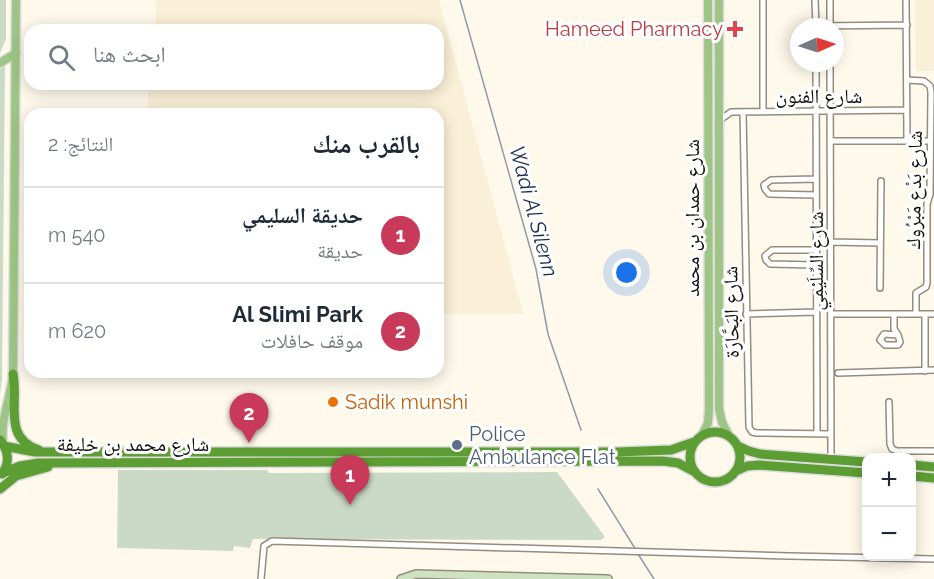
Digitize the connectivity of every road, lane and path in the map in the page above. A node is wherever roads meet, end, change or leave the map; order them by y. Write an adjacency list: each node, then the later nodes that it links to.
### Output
1 (16, 0): 12 (main road)
2 (708, 0): 55 (main road, شارع حمدان بن محمد)
3 (718, 0): 17 (main road, شارع حمدان بن محمد)
4 (763, 0): 19 (street)
5 (815, 0): 8 (street)
6 (830, 0): 9 (street)
7 (906, 0): 10 (street)
8 (816, 18)
9 (830, 18)
10 (907, 25): 11 (street); 16 (street)
11 (844, 26)
12 (16, 53): 13 (main road); 50 (main road)
13 (0, 63)
14 (816, 72): 20 (street, شارع السِّلَيْمِي)
15 (830, 72): 21 (street, شارع السِّلَيْمِي)
16 (907, 80): 18 (street); 27 (street, شارع بَدْع مَبْرُوك)
17 (719, 102): 22 (street); 24 (main road, شارع حمدان بن محمد)
18 (907, 110): 21 (street, شارع الفنون); 26 (street)
19 (763, 111): 20 (street, شارع الفنون); 23 (street, شارع الفنون)
20 (816, 111): 21 (street, شارع الفنون); 28 (street, شارع السِّلَيْمِي)
21 (830, 111): 25 (street, شارع السِّلَيْمِي)
22 (731, 112): 23 (street, شارع الفنون); 24 (street)
23 (743, 112): 40 (street, شارع البَحَّارَة)
24 (719, 122): 53 (main road, شارع حمدان بن محمد)
25 (830, 141): 26 (street); 33 (street, شارع السِّلَيْمِي)
26 (907, 141): 27 (street)
27 (930, 141): 30 (street, شارع بَدْع مَبْرُوك)
28 (816, 179): 31 (street, شارع السِّلَيْمِي); 31 (street)
29 (881, 181): 35 (street)
30 (932, 194): 43 (street, شارع بَدْع مَبْرُوك)
31 (816, 195): 32 (street, شارع السِّلَيْمِي)
32 (816, 222): 33 (street); 36 (street, شارع السِّلَيْمِي)
33 (831, 222): 34 (street, شارع السِّلَيْمِي)
34 (831, 242): 35 (street); 41 (street, شارع السِّلَيْمِي)
35 (880, 243): 38 (street)
36 (816, 249): 37 (street, شارع السِّلَيْمِي); 37 (street)
37 (816, 265): 39 (street, شارع السِّلَيْمِي)
38 (880, 288)
39 (816, 312): 40 (street); 52 (street, شارع السِّلَيْمِي)
40 (747, 314): 52 (street, شارع البَحَّارَة)
41 (831, 314): 42 (street); 54 (street, شارع السِّلَيْمِي)
42 (894, 314): 43 (street); 46 (street)
43 (916, 314): 44 (street)
44 (925, 314): 45 (street); 47 (street)
45 (934, 314)
46 (894, 333)
47 (925, 370): 48 (street); 49 (street)
48 (934, 370)
49 (838, 373)
50 (13, 374): 57 (main road); 60 (highway)
51 (889, 402): 59 (street)
52 (817, 433): 54 (street, شارع البَحَّارَة)
53 (728, 434): 55 (highway); 58 (highway)
54 (831, 434): 61 (street, شارع السِّلَيْمِي)
55 (702, 435): 56 (highway)
56 (694, 442): 60 (highway, شارع محمد بن خليفة); 67 (highway)
57 (2, 443): 60 (highway, شارع محمد بن خليفة); 69 (highway)
58 (738, 446): 61 (highway); 66 (highway)
59 (934, 451)
60 (50, 452)
61 (831, 459): 62 (highway)
62 (862, 462)
63 (65, 463): 67 (highway, شارع محمد بن خليفة); 69 (highway, شارع محمد بن خليفة); 72 (highway)
64 (916, 465): 65 (highway)
65 (934, 467)
66 (736, 471): 67 (highway); 68 (highway)
67 (695, 472)
68 (862, 473)
69 (1, 474)
70 (916, 476): 71 (highway)
71 (934, 478)
72 (0, 489)
73 (934, 558): 75 (street)
74 (481, 578): 76 (street); 77 (street)
75 (261, 579)
76 (401, 579)
77 (608, 579)

